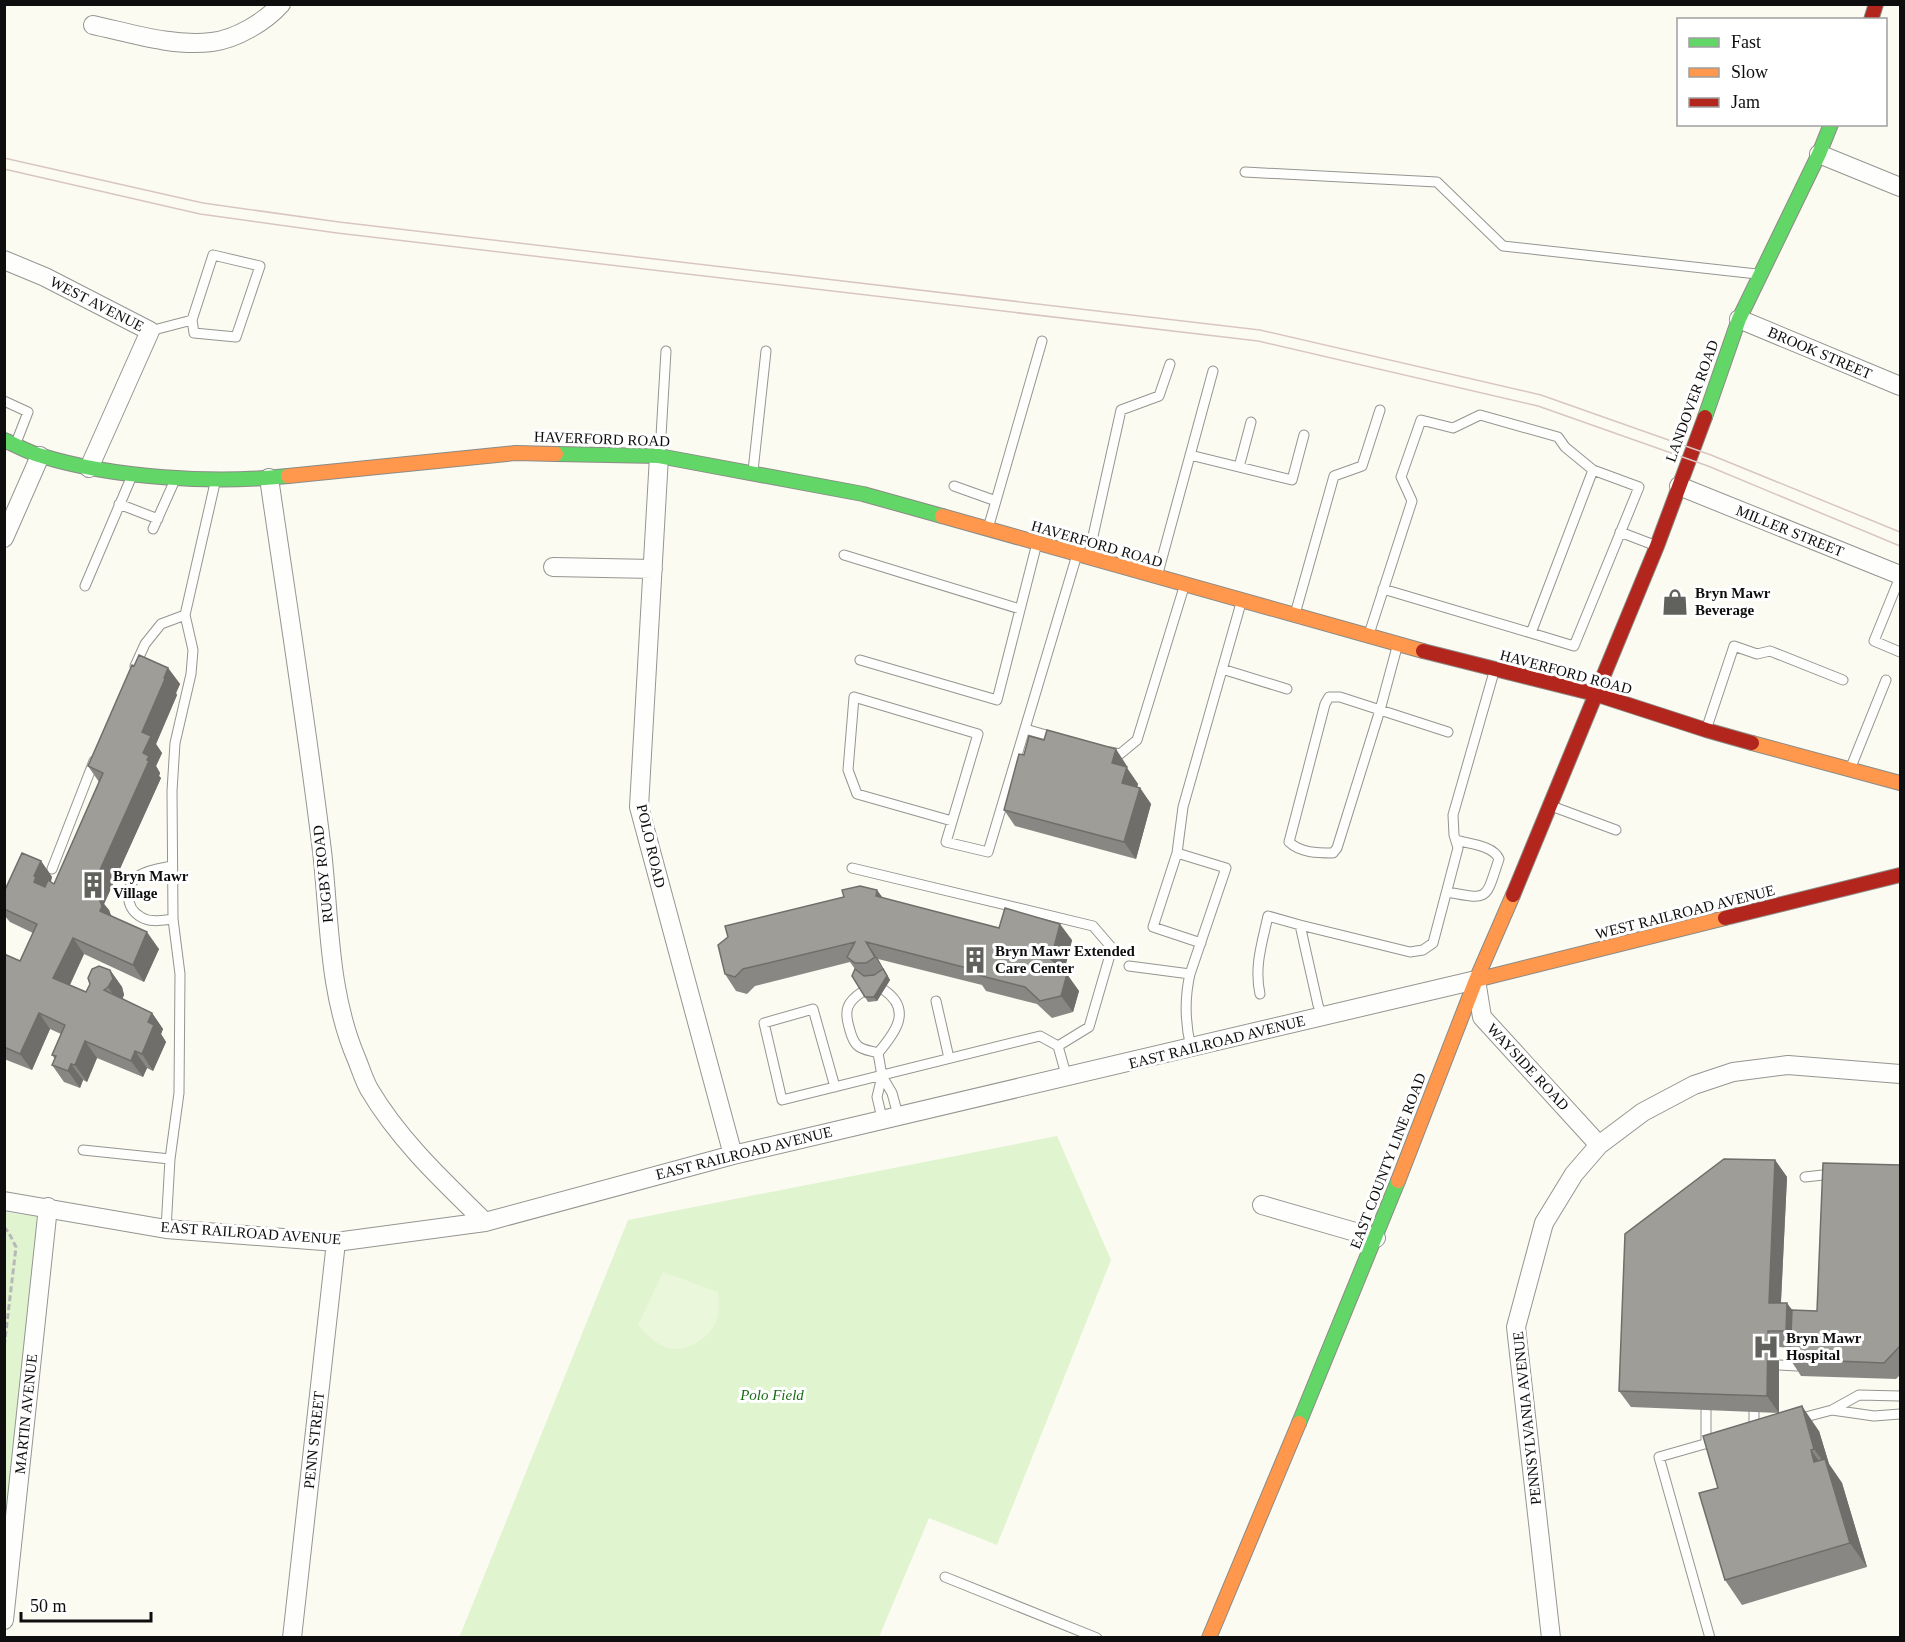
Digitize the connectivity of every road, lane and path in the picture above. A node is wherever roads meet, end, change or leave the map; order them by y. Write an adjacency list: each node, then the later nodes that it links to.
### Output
1 (281, 4): 2 (street)
2 (93, 25)
3 (1830, 126): 4 (street, LANDOVER ROAD)
4 (1819, 154): 6 (street); 8 (street, LANDOVER ROAD)
5 (1245, 172): 8 (lane)
6 (1900, 187)
7 (4, 260): 11 (street, WEST AVENUE)
8 (1760, 274): 10 (street, LANDOVER ROAD)
9 (192, 320): 9 (lane); 11 (lane)
10 (1739, 320): 17 (street, BROOK STREET); 35 (street, LANDOVER ROAD)
11 (150, 331): 27 (street, WEST AVENUE)
12 (1042, 341): 36 (lane)
13 (666, 351): 25 (lane)
14 (766, 351): 30 (lane)
15 (1170, 364): 46 (lane)
16 (1213, 371): 23 (lane)
17 (1900, 387)
18 (4, 401): 22 (lane)
19 (1380, 410): 57 (lane)
20 (1251, 422): 26 (lane)
21 (1304, 435): 26 (lane)
22 (10, 442): 24 (street, HAVERFORD ROAD)
23 (1190, 455): 26 (lane); 50 (lane)
24 (40, 456): 27 (street, HAVERFORD ROAD); 42 (street)
25 (659, 456): 30 (street, HAVERFORD ROAD); 33 (street, HAVERFORD ROAD); 48 (street, POLO ROAD)
26 (1239, 467)
27 (88, 468): 29 (street, HAVERFORD ROAD)
28 (1593, 470): 41 (lane); 53 (lane); 58 (lane)
29 (133, 473): 31 (street, HAVERFORD ROAD); 37 (lane)
30 (753, 473): 40 (street, HAVERFORD ROAD)
31 (176, 477): 32 (street, HAVERFORD ROAD); 38 (lane)
32 (216, 478): 33 (street, HAVERFORD ROAD); 56 (lane)
33 (269, 478): 118 (street, RUGBY ROAD)
34 (954, 486): 36 (lane)
35 (1679, 486): 44 (street, LANDOVER ROAD); 49 (street, MILLER STREET)
36 (996, 501): 40 (lane)
37 (119, 504): 38 (lane); 51 (lane)
38 (158, 519): 39 (lane)
39 (153, 530)
40 (987, 530): 43 (street, HAVERFORD ROAD)
41 (1620, 532): 44 (lane); 58 (lane)
42 (4, 538)
43 (1036, 544): 46 (street, HAVERFORD ROAD); 55 (lane)
44 (1657, 546): 69 (street, LANDOVER ROAD)
45 (844, 555): 55 (lane)
46 (1082, 558): 50 (street, HAVERFORD ROAD); 71 (lane)
47 (553, 567): 48 (street)
48 (653, 569): 111 (street, POLO ROAD)
49 (1900, 576): 61 (lane)
50 (1156, 578): 52 (street, HAVERFORD ROAD)
51 (85, 586)
52 (1185, 586): 54 (street, HAVERFORD ROAD); 75 (lane)
53 (1383, 589): 58 (lane); 59 (lane)
54 (1241, 601): 57 (street, HAVERFORD ROAD); 63 (lane)
55 (1020, 609): 62 (lane)
56 (185, 615): 65 (lane); 84 (lane)
57 (1295, 616): 59 (street, HAVERFORD ROAD)
58 (1531, 633)
59 (1368, 636): 60 (street, HAVERFORD ROAD)
60 (1397, 645): 64 (street, HAVERFORD ROAD); 70 (lane)
61 (1900, 652)
62 (860, 660)
63 (1222, 669): 68 (lane); 83 (lane)
64 (1495, 671): 69 (street, HAVERFORD ROAD); 82 (lane)
65 (131, 676)
66 (1843, 680): 72 (lane)
67 (1886, 680): 77 (lane)
68 (1287, 689)
69 (1595, 694): 72 (street, HAVERFORD ROAD); 79 (street, EAST COUNTY LINE ROAD)
70 (1380, 710): 70 (lane); 73 (lane)
71 (1025, 729): 74 (lane); 80 (lane)
72 (1706, 730): 77 (street, HAVERFORD ROAD)
73 (1448, 732)
74 (1067, 740)
75 (1105, 750)
76 (99, 751): 86 (lane)
77 (1850, 769): 78 (street, HAVERFORD ROAD)
78 (1900, 783)
79 (1551, 806): 81 (lane); 94 (street, EAST COUNTY LINE ROAD)
80 (952, 822): 80 (lane)
81 (1616, 830)
82 (1455, 840): 88 (lane); 88 (lane)
83 (1177, 853): 91 (lane); 91 (lane)
84 (172, 866): 89 (lane); 89 (lane)
85 (852, 868): 100 (lane)
86 (52, 869)
87 (1900, 875): 94 (street, WEST RAILROAD AVENUE)
88 (1447, 892): 90 (lane)
89 (173, 919): 112 (lane)
90 (1300, 925): 97 (lane); 99 (lane)
91 (1201, 943): 93 (lane)
92 (1129, 966): 93 (lane)
93 (1190, 974): 101 (lane)
94 (1476, 980): 99 (street, EAST RAILROAD AVENUE); 109 (street, WAYSIDE ROAD); 121 (street, EAST COUNTY LINE ROAD)
95 (884, 990): 102 (lane)
96 (862, 992): 102 (lane)
97 (1260, 994)
98 (936, 1001): 103 (lane)
99 (1322, 1016): 101 (street, EAST RAILROAD AVENUE)
100 (1058, 1046): 103 (lane); 106 (lane)
101 (1191, 1048): 106 (street, EAST RAILROAD AVENUE)
102 (879, 1053): 105 (lane)
103 (949, 1058): 105 (lane)
104 (1900, 1074): 109 (street, PENNSYLVANIA AVENUE)
105 (882, 1076): 107 (lane); 108 (lane); 108 (lane)
106 (1067, 1077): 108 (street, EAST RAILROAD AVENUE)
107 (835, 1087): 107 (lane)
108 (890, 1117): 111 (street, EAST RAILROAD AVENUE)
109 (1599, 1145): 143 (street, PENNSYLVANIA AVENUE)
110 (83, 1150): 112 (lane)
111 (733, 1155): 118 (street, EAST RAILROAD AVENUE)
112 (170, 1159): 120 (lane)
113 (1844, 1173): 114 (lane)
114 (1805, 1177)
115 (4, 1201): 117 (street, EAST RAILROAD AVENUE)
116 (1262, 1205): 121 (street)
117 (48, 1207): 120 (street, EAST RAILROAD AVENUE); 138 (street, MARTIN AVENUE)
118 (485, 1222): 122 (street, EAST RAILROAD AVENUE)
119 (4, 1227): 123 (path)
120 (166, 1229): 122 (street, EAST RAILROAD AVENUE)
121 (1376, 1238): 142 (street, EAST COUNTY LINE ROAD)
122 (336, 1242): 140 (street, PENN STREET)
123 (4, 1347)
124 (1779, 1365): 125 (lane)
125 (1797, 1366)
126 (1877, 1396): 127 (lane); 129 (lane); 132 (lane)
127 (1900, 1396)
128 (1706, 1410): 136 (lane)
129 (1832, 1410): 132 (lane); 133 (lane)
130 (1754, 1411): 134 (lane)
131 (1900, 1414): 132 (lane)
132 (1874, 1416)
133 (1787, 1422)
134 (1765, 1428)
135 (1725, 1439): 136 (lane)
136 (1706, 1444): 144 (lane)
137 (945, 1577): 141 (lane)
138 (6, 1587): 139 (street, MARTIN AVENUE)
139 (4, 1620)
140 (292, 1638)
141 (1097, 1638)
142 (1209, 1638)
143 (1551, 1638)
144 (1710, 1638)

